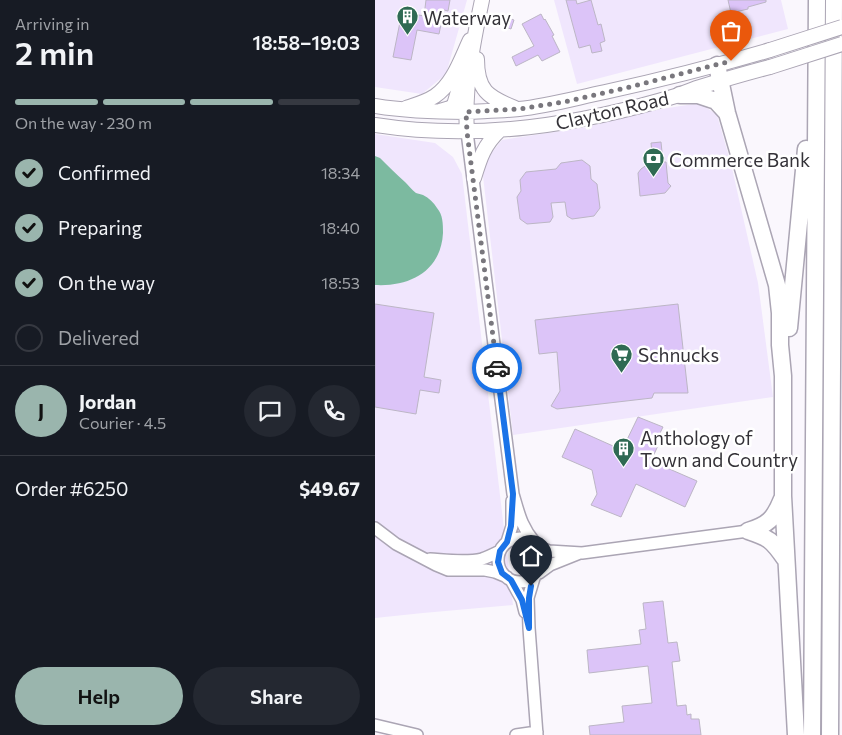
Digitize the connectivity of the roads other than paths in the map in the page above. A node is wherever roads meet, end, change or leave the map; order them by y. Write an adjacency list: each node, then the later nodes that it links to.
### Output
1 (483, 0): 6 (main road)
2 (817, 0): 4 (highway)
3 (834, 0): 22 (highway)
4 (817, 24): 24 (highway); 43 (highway)
5 (842, 27): 9 (main road, Clayton Road, bridge)
6 (476, 28): 8 (main road); 13 (main road); 14 (main road)
7 (842, 44): 10 (main road, Clayton Road, bridge)
8 (472, 57): 15 (main road); 16 (main road)
9 (717, 65): 10 (highway); 13 (main road, Clayton Road)
10 (721, 81): 11 (main road, Clayton Road); 17 (highway)
11 (680, 94): 17 (highway); 19 (main road, Clayton Road)
12 (375, 106): 14 (main road, Clayton Road)
13 (519, 109): 16 (main road, Clayton Road)
14 (399, 110): 15 (main road, Clayton Road)
15 (430, 112): 16 (main road, Clayton Road)
16 (466, 112): 20 (main road)
17 (727, 113): 24 (highway)
18 (375, 125): 20 (main road, Clayton Road)
19 (500, 130): 20 (main road, Clayton Road); 21 (main road)
20 (467, 132): 21 (street)
21 (474, 178): 25 (street)
22 (833, 268): 23 (highway); 44 (highway)
23 (842, 335)
24 (783, 376): 26 (highway)
25 (513, 494): 29 (street); 30 (street)
26 (783, 496): 28 (highway); 33 (highway)
27 (375, 528): 32 (street)
28 (747, 531): 31 (street); 33 (highway)
29 (537, 545): 30 (street); 31 (street); 34 (street)
30 (504, 546): 32 (street); 35 (street)
31 (582, 553): 34 (street)
32 (423, 558): 35 (street)
33 (785, 559): 42 (highway)
34 (536, 576): 35 (street); 36 (street)
35 (509, 579): 36 (street)
36 (529, 628): 39 (street)
37 (375, 726): 40 (street)
38 (842, 728): 45 (highway)
39 (537, 733): 41 (street)
40 (417, 735)
41 (516, 735)
42 (795, 735)
43 (812, 735)
44 (830, 735)
45 (840, 735)

